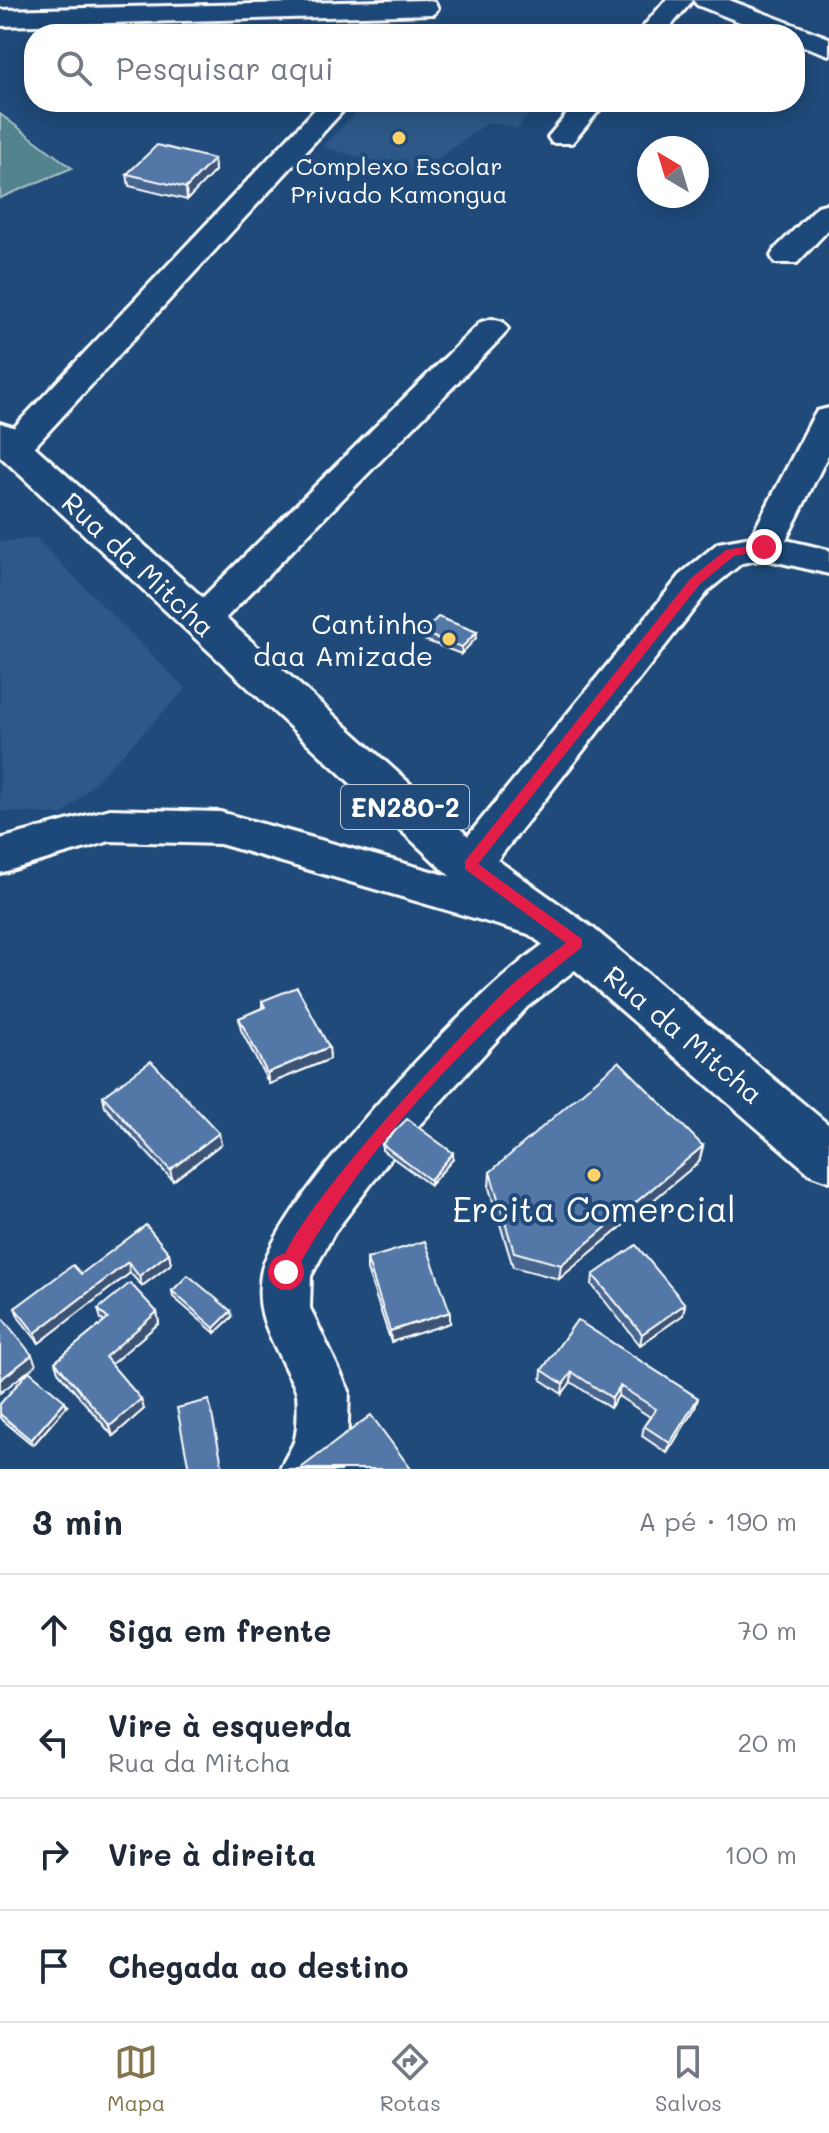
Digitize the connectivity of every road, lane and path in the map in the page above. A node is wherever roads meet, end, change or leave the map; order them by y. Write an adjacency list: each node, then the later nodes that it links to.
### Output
1 (680, 0): 7 (street)
2 (706, 0): 8 (street)
3 (434, 4): 4 (street); 6 (street)
4 (179, 7): 5 (street)
5 (4, 12)
6 (411, 24)
7 (659, 24)
8 (769, 24)
9 (805, 38): 10 (street)
10 (829, 47)
11 (327, 112): 18 (street)
12 (583, 112): 13 (street)
13 (562, 137)
14 (829, 212): 15 (street)
15 (786, 256)
16 (492, 329): 21 (street)
17 (829, 419): 19 (street)
18 (7, 442): 21 (main road, Rua da Mitcha / EN280-2)
19 (764, 547): 20 (street); 23 (street)
20 (829, 562)
21 (201, 621): 23 (main road, Rua da Mitcha / EN280-2)
22 (0, 856): 24 (street)
23 (469, 865): 24 (main road, Rua da Mitcha / EN280-2)
24 (561, 932): 25 (main road, Rua da Mitcha / EN280-2); 26 (street)
25 (828, 1155)
26 (307, 1469)

